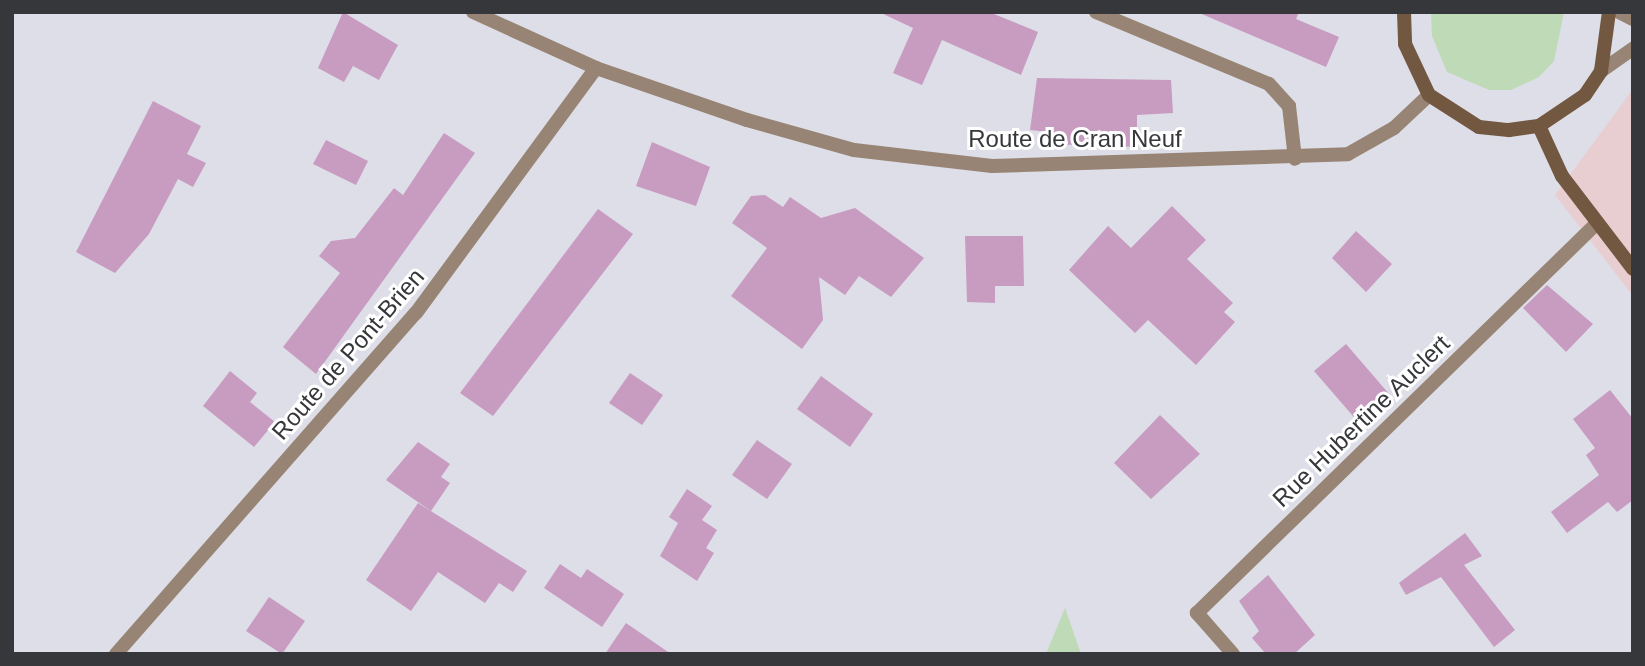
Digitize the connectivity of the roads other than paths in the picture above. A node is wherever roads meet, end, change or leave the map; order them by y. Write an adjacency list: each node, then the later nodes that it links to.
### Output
1 (473, 12): 8 (street, Route de Cran Neuf)
2 (1096, 12): 12 (street)
3 (1404, 12): 10 (main road)
4 (1609, 12): 9 (main road)
5 (1619, 12): 6 (street)
6 (1633, 19)
7 (1633, 49): 9 (street)
8 (596, 68): 12 (street, Route de Cran Neuf); 15 (street, Route de Pont-Brien)
9 (1601, 71): 11 (main road)
10 (1429, 95): 11 (main road); 12 (street, Route de Cran Neuf)
11 (1539, 125): 13 (main road)
12 (1295, 159)
13 (1597, 223): 14 (main road); 16 (street, Rue Hubertine Auclert)
14 (1633, 269)
15 (116, 654)
16 (1233, 654)

